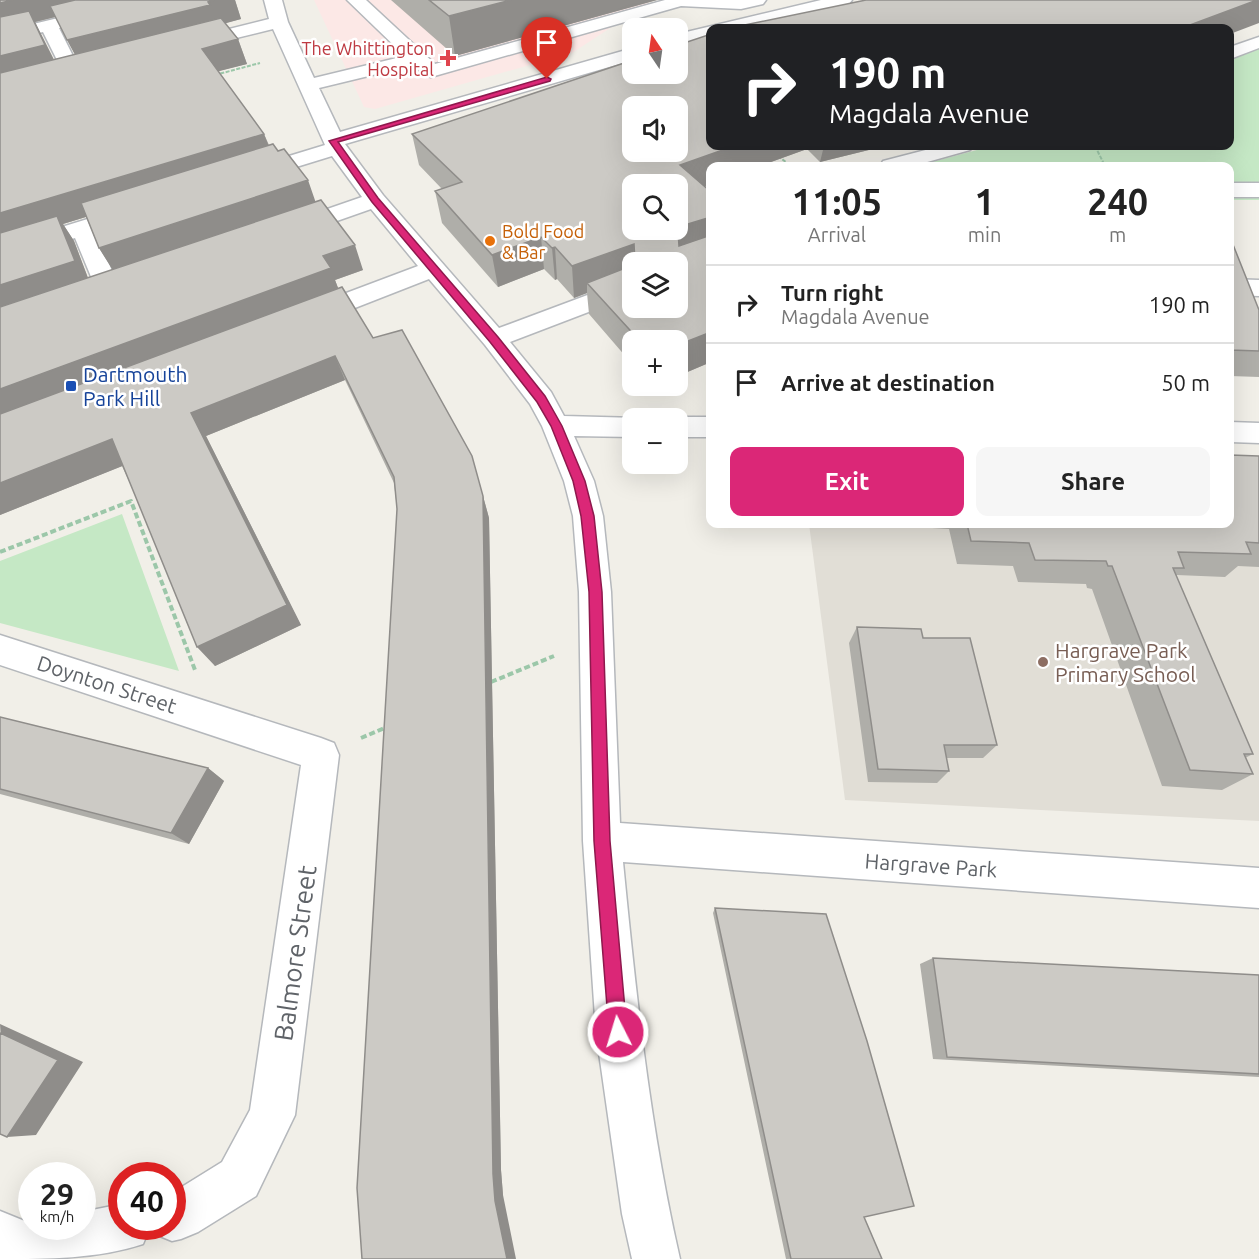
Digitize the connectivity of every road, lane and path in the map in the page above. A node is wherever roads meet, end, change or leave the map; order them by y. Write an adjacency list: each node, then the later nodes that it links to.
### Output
1 (155, 0): 8 (street)
2 (273, 0): 6 (street)
3 (356, 0): 17 (street)
4 (757, 0): 17 (street)
5 (843, 0): 7 (street)
6 (279, 22): 13 (street); 15 (street)
7 (740, 24)
8 (48, 25): 10 (street); 19 (street)
9 (706, 32): 11 (street)
10 (0, 37)
11 (688, 37)
12 (1259, 42): 14 (street)
13 (176, 48)
14 (1234, 51)
15 (293, 54): 20 (path); 22 (street)
16 (622, 57): 23 (street)
17 (418, 58): 22 (street)
18 (96, 68): 19 (street)
19 (73, 74): 21 (street)
20 (215, 75)
21 (53, 79)
22 (307, 86): 23 (street)
23 (335, 144): 28 (street); 31 (street)
24 (949, 150): 27 (street)
25 (774, 153): 26 (path)
26 (786, 162)
27 (905, 162)
28 (226, 182)
29 (1234, 190): 30 (street)
30 (1259, 190)
31 (375, 200): 34 (street); 36 (street)
32 (149, 207): 33 (street)
33 (83, 228): 35 (street); 40 (street)
34 (264, 238)
35 (0, 254)
36 (432, 269): 41 (street); 42 (street)
37 (1256, 279): 38 (street)
38 (1234, 286)
39 (622, 290): 42 (street)
40 (108, 291)
41 (289, 325)
42 (494, 339): 43 (street)
43 (556, 426): 44 (street); 50 (street)
44 (622, 427)
45 (688, 427): 46 (street)
46 (706, 427)
47 (1234, 432): 48 (street)
48 (1259, 433)
49 (0, 552): 53 (path)
50 (597, 638): 52 (path); 54 (street)
51 (0, 650): 53 (street, Doynton Street)
52 (491, 682)
53 (213, 718): 56 (street, Balmore Street)
54 (602, 841): 55 (street, Hargrave Park); 59 (street)
55 (1259, 888)
56 (186, 1211)
57 (108, 1231): 58 (street)
58 (0, 1235)
59 (656, 1259)

